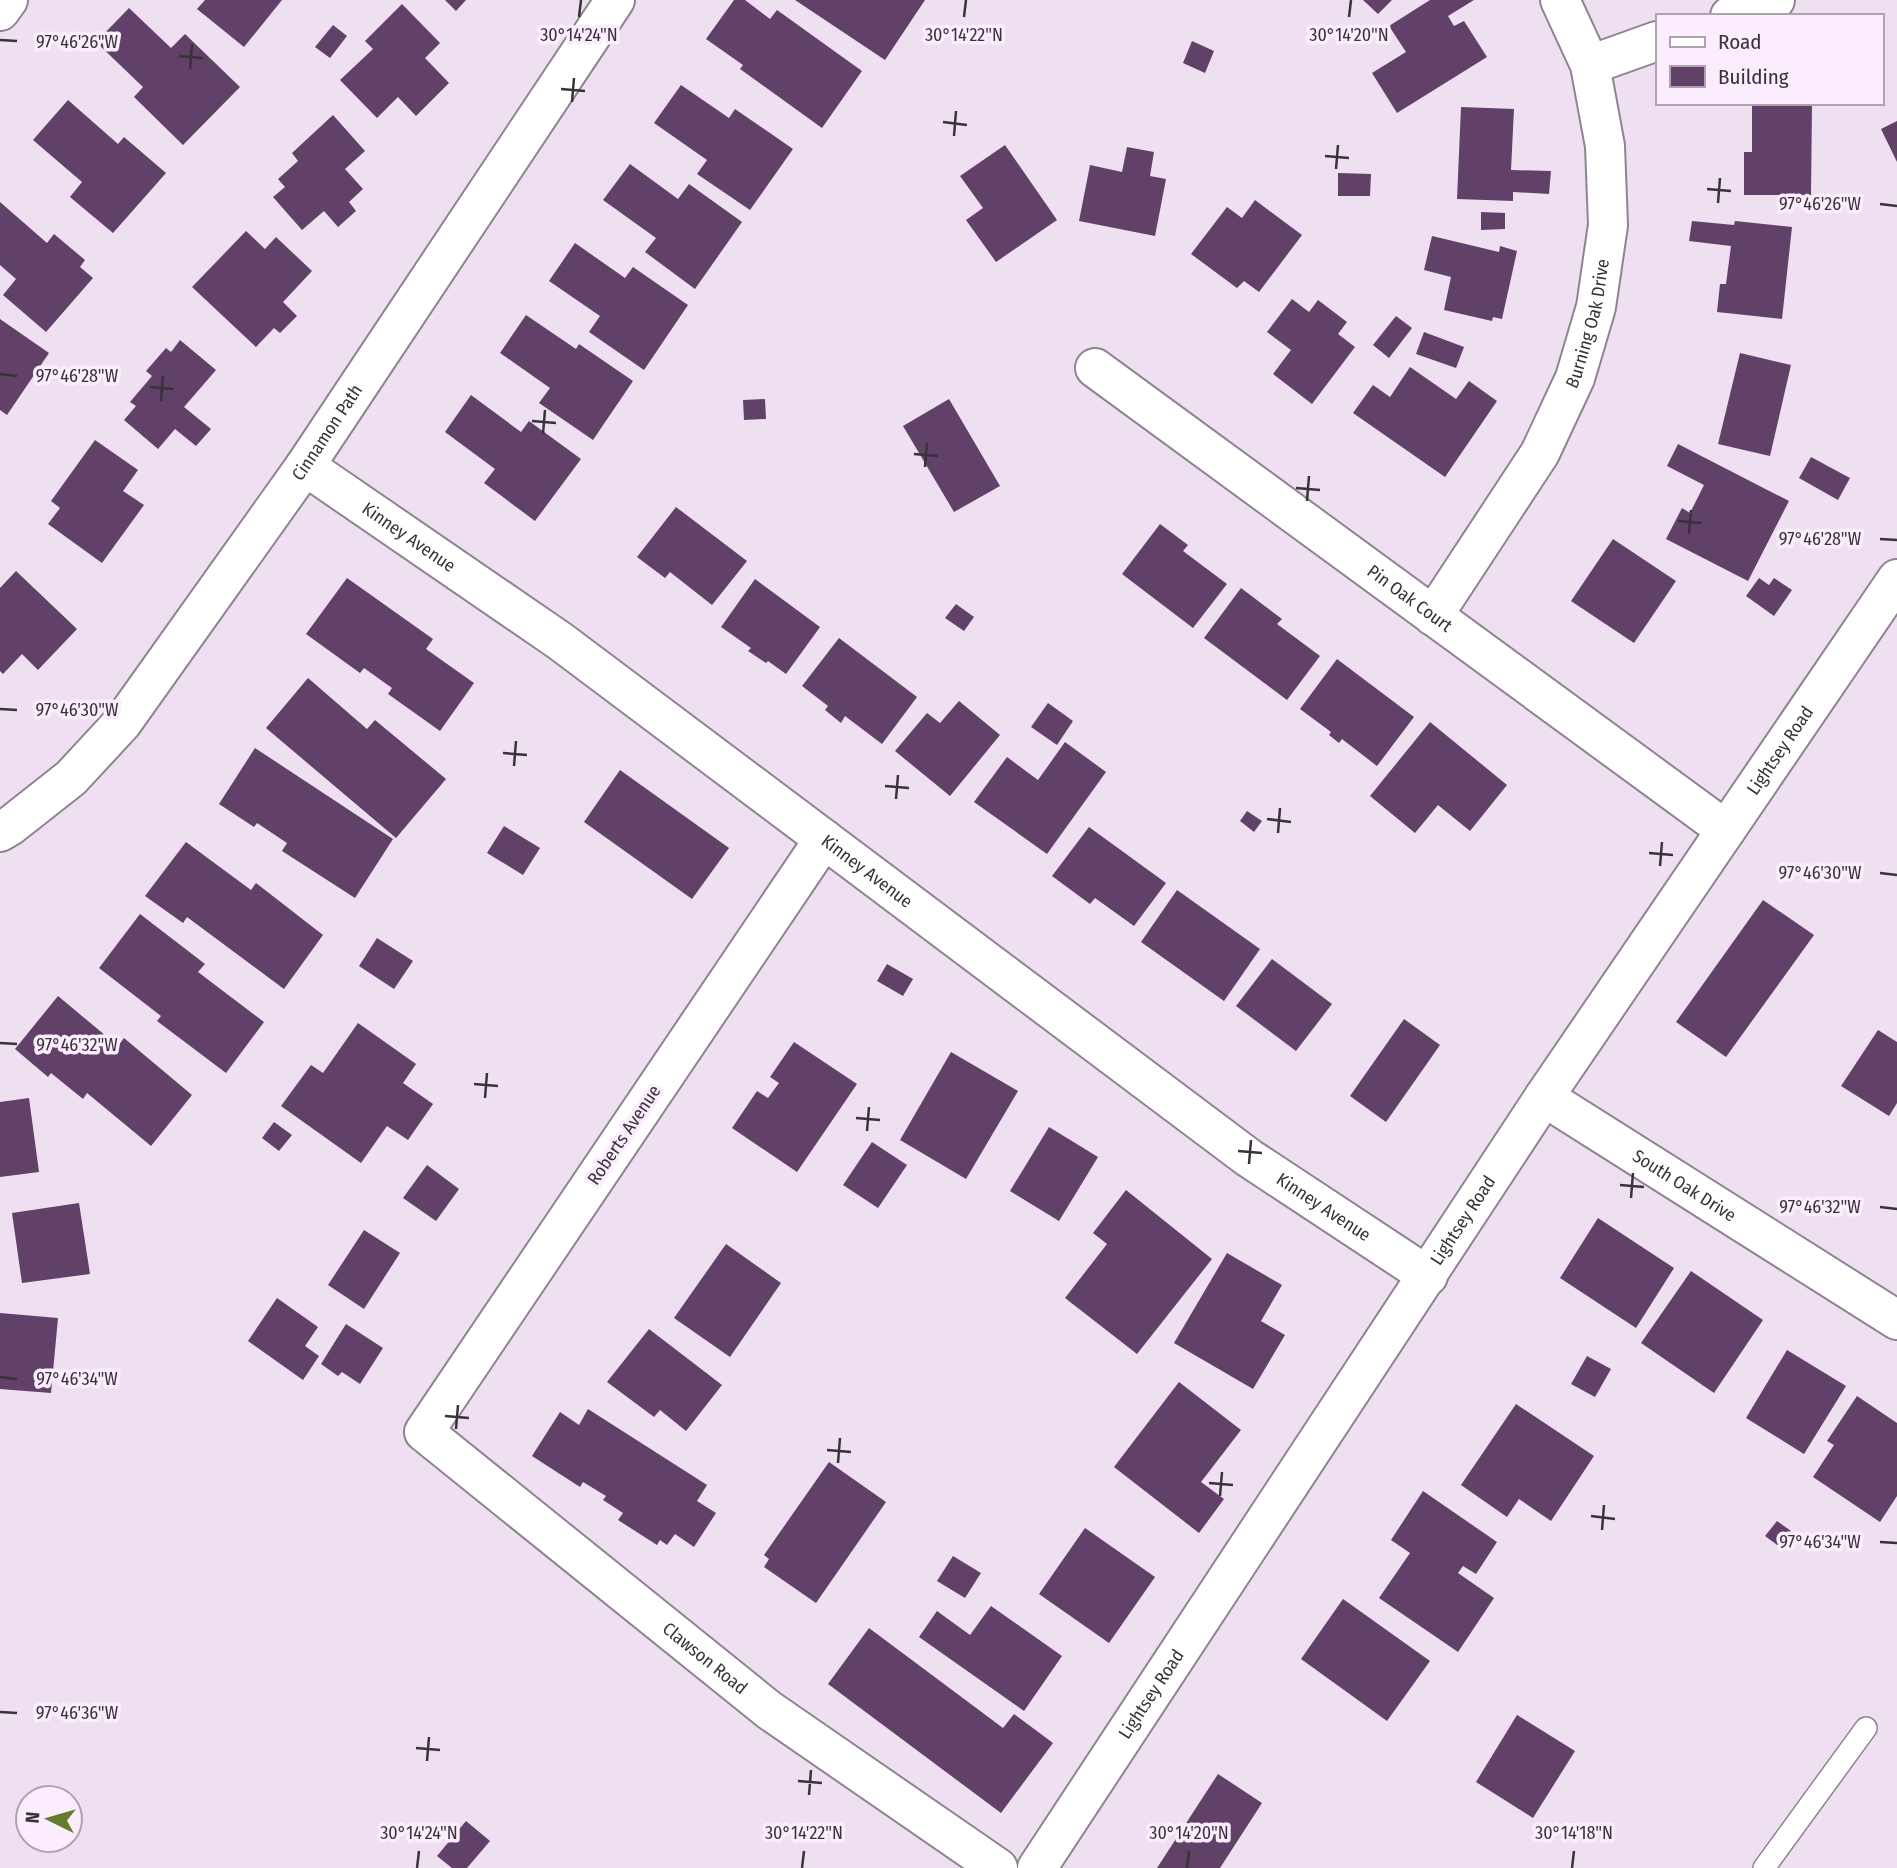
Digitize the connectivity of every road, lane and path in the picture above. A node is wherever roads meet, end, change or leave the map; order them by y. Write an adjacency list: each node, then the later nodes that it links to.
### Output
1 (8, 0): 5 (street)
2 (615, 0): 10 (street, Cinnamon Path)
3 (1560, 0): 8 (street, Burning Oak Drive)
4 (1775, 0): 6 (street)
5 (0, 11)
6 (1736, 14)
7 (1656, 41): 8 (street)
8 (1590, 65): 12 (street, Burning Oak Drive)
9 (1095, 368): 12 (street, Pin Oak Court)
10 (305, 466): 14 (street, Cinnamon Path); 15 (street, Kinney Avenue)
11 (1897, 579): 13 (street, Lightsey Road)
12 (1433, 615): 13 (street, Pin Oak Court)
13 (1726, 830): 16 (street, Lightsey Road)
14 (0, 832)
15 (824, 839): 17 (street, Kinney Avenue); 19 (street, Roberts Avenue)
16 (1545, 1097): 17 (street, Lightsey Road); 18 (street, South Oak Drive)
17 (1428, 1276): 22 (street, Lightsey Road)
18 (1897, 1320)
19 (424, 1432): 21 (street, Clawson Road)
20 (1866, 1728): 23 (lane)
21 (998, 1868)
22 (1037, 1868)
23 (1764, 1868)

